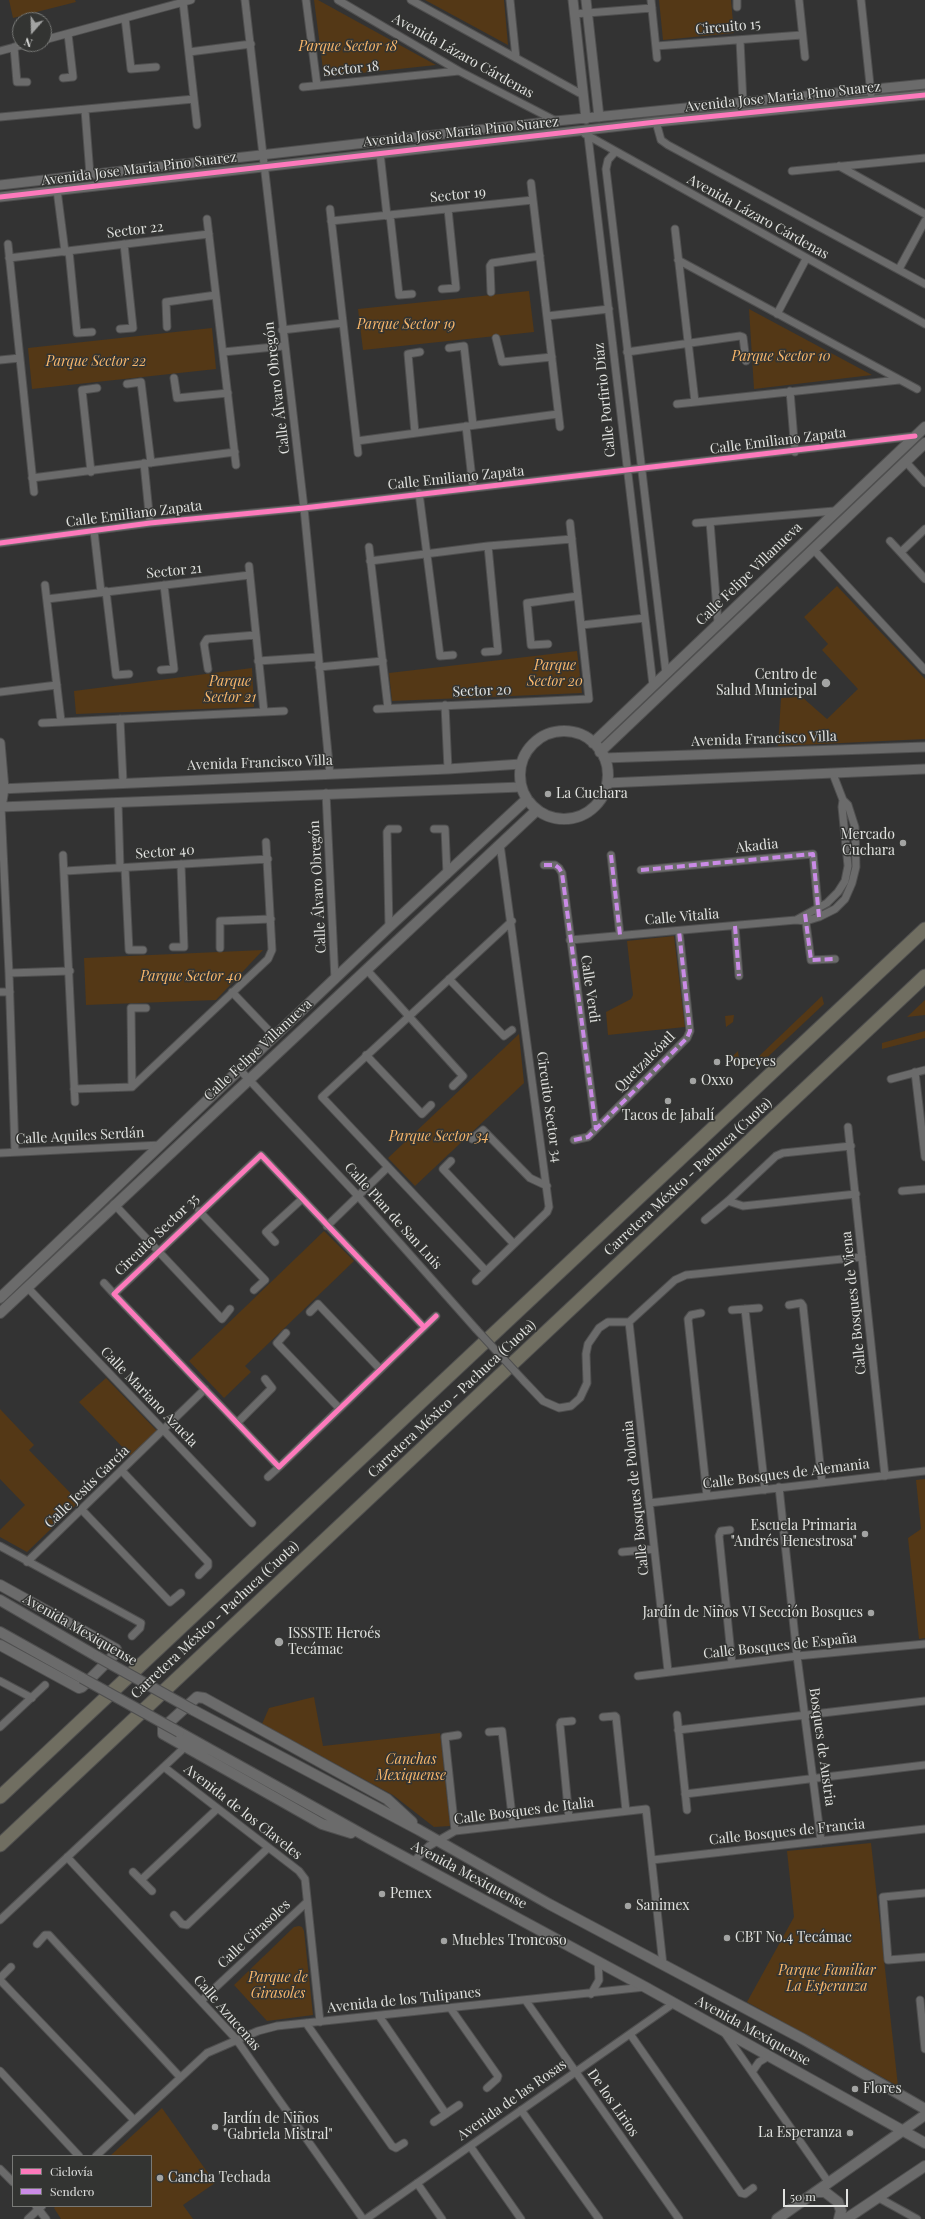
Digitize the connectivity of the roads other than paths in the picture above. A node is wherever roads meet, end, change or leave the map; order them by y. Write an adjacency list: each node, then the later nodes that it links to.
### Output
1 (191, 0): 12 (street)
2 (245, 0): 21 (street, Calle Álvaro Obregón)
3 (306, 0): 35 (street, Sector 18)
4 (338, 0): 31 (street, Avenida Lázaro Cárdenas)
5 (411, 0): 28 (street, Avenida Lázaro Cárdenas)
6 (510, 0): 28 (street)
7 (573, 0): 15 (street)
8 (586, 0): 14 (street)
9 (651, 0): 13 (street)
10 (799, 0): 18 (street)
11 (861, 0): 37 (street)
12 (183, 2): 16 (street); 26 (street)
13 (652, 8): 14 (street); 22 (street)
14 (587, 13): 15 (street); 45 (street)
15 (574, 14): 39 (street)
16 (125, 18): 17 (street); 30 (street)
17 (68, 34): 19 (street); 32 (street)
18 (802, 34): 20 (street, Circuito 15); 27 (street)
19 (52, 38)
20 (740, 40): 22 (street, Circuito 15); 42 (street)
21 (251, 44): 26 (street); 55 (street, Calle Álvaro Obregón)
22 (656, 46): 29 (street)
23 (12, 47): 24 (street)
24 (0, 50)
25 (14, 52): 33 (street)
26 (189, 52): 40 (street)
27 (805, 57)
28 (516, 58): 39 (street, Avenida Lázaro Cárdenas)
29 (657, 58)
30 (156, 67)
31 (459, 71): 35 (street, Sector 18); 47 (street, Avenida Lázaro Cárdenas)
32 (63, 78)
33 (27, 82)
34 (925, 84): 37 (street, Avenida Jose Maria Pino Suarez)
35 (317, 85): 36 (street, Sector 18)
36 (303, 87)
37 (870, 90): 41 (street); 42 (street, Avenida Jose Maria Pino Suarez)
38 (925, 94): 41 (street, Avenida Jose Maria Pino Suarez)
39 (583, 95): 46 (street)
40 (194, 99): 43 (street); 49 (street)
41 (871, 100): 48 (street, Avenida Jose Maria Pino Suarez)
42 (743, 102): 45 (street, Avenida Jose Maria Pino Suarez)
43 (85, 110): 44 (street); 60 (street)
44 (0, 117)
45 (599, 117): 46 (street, Avenida Jose Maria Pino Suarez)
46 (582, 119): 47 (street, Avenida Jose Maria Pino Suarez); 51 (street)
47 (556, 121): 50 (street, Avenida Jose Maria Pino Suarez)
48 (656, 122): 51 (street, Avenida Jose Maria Pino Suarez); 82 (street, Avenida Lázaro Cárdenas)
49 (197, 125)
50 (482, 130): 52 (street); 55 (street, Avenida Jose Maria Pino Suarez)
51 (584, 133): 52 (street, Avenida Jose Maria Pino Suarez); 53 (street, Avenida Lázaro Cárdenas); 88 (street, Calle Porfirio Díaz)
52 (483, 141): 54 (street, Avenida Jose Maria Pino Suarez)
53 (615, 152): 80 (street, Avenida Lázaro Cárdenas); 103 (street, Calle Porfirio Díaz)
54 (380, 153): 57 (street, Avenida Jose Maria Pino Suarez); 69 (street)
55 (262, 155): 57 (street, Calle Álvaro Obregón); 60 (street, Avenida Jose Maria Pino Suarez)
56 (925, 158): 58 (street)
57 (264, 166): 63 (street, Avenida Jose Maria Pino Suarez); 95 (street, Calle Álvaro Obregón)
58 (839, 166): 59 (street); 68 (street)
59 (792, 171)
60 (90, 175): 62 (street, Avenida Jose Maria Pino Suarez)
61 (531, 184): 65 (street)
62 (0, 185)
63 (57, 190): 64 (street, Avenida Jose Maria Pino Suarez); 77 (street)
64 (0, 197)
65 (532, 200): 67 (street, Sector 19); 78 (street)
66 (330, 209): 71 (street)
67 (448, 209): 69 (street, Sector 19); 84 (street)
68 (925, 214)
69 (388, 215): 71 (street, Sector 19); 86 (street)
70 (207, 219): 74 (street)
71 (331, 221): 91 (street)
72 (925, 221): 82 (street)
73 (674, 229): 81 (street)
74 (209, 234): 76 (street, Sector 22); 87 (street)
75 (8, 244): 79 (street)
76 (124, 244): 77 (street, Sector 22); 94 (street)
77 (67, 251): 79 (street, Sector 22); 96 (street)
78 (540, 256): 85 (street); 90 (street)
79 (9, 258): 105 (street)
80 (806, 259): 89 (street); 92 (street, Avenida Lázaro Cárdenas)
81 (678, 260): 89 (street); 98 (street)
82 (899, 269): 83 (street, Avenida Lázaro Cárdenas)
83 (925, 284)
84 (442, 289)
85 (491, 292)
86 (412, 294)
87 (216, 295): 93 (street); 101 (street)
88 (609, 309): 90 (street); 132 (street, Calle Porfirio Díaz)
89 (777, 314): 109 (street)
90 (547, 316): 104 (street)
91 (343, 323): 95 (street); 123 (street)
92 (925, 324)
93 (167, 327)
94 (120, 329)
95 (282, 330): 99 (street, Calle Álvaro Obregón)
96 (92, 332)
97 (496, 338): 104 (street)
98 (688, 344): 103 (street); 107 (street); 115 (street)
99 (284, 346): 101 (street); 139 (street, Calle Álvaro Obregón)
100 (449, 348): 118 (street)
101 (223, 352): 114 (street)
102 (420, 352): 121 (street)
103 (627, 352): 131 (street, Calle Porfirio Díaz)
104 (552, 357): 117 (street)
105 (20, 358): 106 (street); 134 (street)
106 (0, 360)
107 (746, 361)
108 (174, 378): 114 (street)
109 (899, 380): 112 (street); 113 (street)
110 (127, 384): 129 (street)
111 (97, 388): 133 (street)
112 (917, 389)
113 (790, 391): 115 (street); 126 (street)
114 (228, 394): 125 (street)
115 (695, 402): 116 (street)
116 (677, 404)
117 (558, 414): 118 (street); 119 (street)
118 (469, 426): 121 (street); 136 (street)
119 (560, 427)
120 (925, 427): 122 (main road, Calle Felipe Villanueva)
121 (415, 432): 123 (street)
122 (915, 436): 126 (street, Calle Emiliano Zapata); 140 (main road, Calle Felipe Villanueva)
123 (357, 440): 127 (street)
124 (925, 443): 128 (main road, Calle Felipe Villanueva)
125 (235, 452): 129 (street); 130 (street)
126 (795, 452): 131 (street, Calle Emiliano Zapata)
127 (358, 453)
128 (905, 461): 135 (street); 152 (main road, Calle Felipe Villanueva)
129 (148, 463): 133 (street); 142 (street)
130 (236, 465)
131 (642, 469): 132 (street, Calle Emiliano Zapata); 178 (street, Calle Porfirio Díaz)
132 (628, 470): 136 (street, Calle Emiliano Zapata); 164 (street, Calle Porfirio Díaz)
133 (90, 472): 134 (street)
134 (32, 478): 137 (street)
135 (925, 483)
136 (473, 488): 138 (street, Calle Emiliano Zapata)
137 (34, 492)
138 (419, 493): 139 (street, Calle Emiliano Zapata); 154 (street)
139 (304, 508): 142 (street, Calle Emiliano Zapata); 171 (street, Calle Álvaro Obregón)
140 (834, 511): 141 (street); 165 (main road, Calle Felipe Villanueva)
141 (710, 522): 144 (street); 165 (street)
142 (150, 523): 146 (street, Calle Emiliano Zapata)
143 (570, 523): 147 (street, Sector 20)
144 (696, 523)
145 (925, 529): 153 (street)
146 (94, 531): 149 (street, Calle Emiliano Zapata); 161 (street)
147 (572, 539): 151 (street); 162 (street, Sector 20)
148 (890, 541): 153 (street)
149 (0, 543)
150 (369, 546): 155 (street)
151 (488, 546): 154 (street); 169 (street)
152 (813, 548): 175 (street); 194 (main road, Calle Felipe Villanueva)
153 (901, 552): 158 (street)
154 (428, 554): 155 (street); 170 (street)
155 (370, 561): 172 (street)
156 (249, 566): 157 (street)
157 (250, 575): 160 (street, Sector 21); 167 (street)
158 (925, 579)
159 (46, 585): 163 (street)
160 (164, 585): 161 (street, Sector 21); 177 (street)
161 (104, 592): 163 (street, Sector 21); 179 (street)
162 (578, 596): 166 (street, Sector 20); 168 (street)
163 (47, 599): 180 (street)
164 (645, 618): 166 (street); 181 (street, Calle Porfirio Díaz)
165 (718, 623): 178 (main road, Calle Felipe Villanueva)
166 (582, 625): 183 (street, Sector 20)
167 (256, 635): 173 (street); 176 (street)
168 (548, 644)
169 (485, 652)
170 (453, 655)
171 (318, 657): 173 (street); 174 (street, Calle Álvaro Obregón)
172 (383, 660): 174 (street); 184 (street)
173 (258, 661): 187 (street)
174 (320, 667): 198 (street, Calle Álvaro Obregón)
175 (924, 667)
176 (208, 669)
177 (161, 670)
178 (666, 673): 181 (main road, Calle Felipe Villanueva)
179 (129, 674)
180 (57, 685): 182 (street); 189 (street)
181 (653, 685): 192 (main road, Calle Felipe Villanueva)
182 (0, 692)
183 (445, 705): 184 (street, Sector 20); 196 (street, Sector 20)
184 (388, 708): 185 (street, Sector 20)
185 (377, 709)
186 (284, 711): 187 (street)
187 (264, 712): 188 (street)
188 (120, 719): 189 (street); 200 (street)
189 (61, 721): 190 (street)
190 (42, 723)
191 (0, 743): 203 (street)
192 (593, 743): 194 (main road); 195 (main road)
193 (925, 747): 194 (street, Avenida Francisco Villa)
194 (602, 755): 201 (main road)
195 (521, 764): 196 (street, Avenida Francisco Villa); 202 (main road)
196 (448, 769): 198 (street, Avenida Francisco Villa)
197 (925, 769): 199 (street)
198 (330, 774): 200 (street, Avenida Francisco Villa)
199 (833, 774): 201 (street); 206 (street, Calle Vitalia)
200 (123, 782): 203 (street, Avenida Francisco Villa)
201 (607, 783): 209 (main road)
202 (521, 787): 204 (street); 205 (main road)
203 (2, 789): 208 (street)
204 (326, 793): 207 (street); 246 (street, Calle Álvaro Obregón)
205 (527, 799): 209 (main road); 224 (main road, Calle Felipe Villanueva)
206 (844, 800): 219 (street, Calle Vitalia); 220 (street, Calle Vitalia)
207 (118, 802): 208 (street); 221 (street)
208 (0, 807): 242 (street)
209 (537, 810): 213 (main road, Calle Felipe Villanueva)
210 (398, 828): 231 (street)
211 (434, 829): 224 (street)
212 (266, 842): 216 (street)
213 (500, 844): 229 (street, Circuito Sector 34); 240 (main road, Calle Felipe Villanueva)
214 (63, 855): 223 (street)
215 (611, 855): 234 (street)
216 (268, 859): 217 (street, Sector 40); 228 (street)
217 (181, 864): 221 (street, Sector 40); 236 (street)
218 (544, 865): 235 (street, Calle Verdi)
219 (848, 866): 220 (street); 225 (street, Calle Vitalia)
220 (856, 867): 226 (street, Calle Vitalia)
221 (122, 868): 223 (street, Sector 40); 238 (street)
222 (641, 870): 225 (street, Akadia)
223 (65, 871): 241 (street)
224 (447, 875): 231 (main road, Calle Felipe Villanueva)
225 (818, 909): 226 (street, Akadia); 227 (street, Calle Vitalia)
226 (819, 917): 227 (street, Calle Vitalia)
227 (805, 918): 230 (street, Calle Vitalia); 239 (street)
228 (271, 919): 237 (street); 249 (street)
229 (512, 921): 245 (street); 277 (street, Circuito Sector 34)
230 (735, 926): 233 (street, Calle Vitalia); 243 (street)
231 (389, 927): 246 (main road, Calle Felipe Villanueva)
232 (925, 929): 364 (highway, Carretera México - Pachuca (Cuota))
233 (679, 931): 234 (street, Calle Vitalia); 266 (street, Quetzalcóatl)
234 (620, 935): 235 (street, Calle Vitalia)
235 (570, 940): 266 (street, Calle Verdi)
236 (173, 947)
237 (220, 948)
238 (143, 950)
239 (835, 959)
240 (366, 969): 251 (street); 258 (main road, Calle Felipe Villanueva)
241 (70, 970): 242 (street); 262 (street)
242 (9, 973): 248 (street)
243 (739, 976)
244 (925, 976): 376 (highway, Carretera México - Pachuca (Cuota))
245 (449, 979): 251 (street); 252 (street)
246 (335, 980): 253 (main road, Calle Felipe Villanueva)
247 (0, 992): 248 (street)
248 (10, 992): 272 (street)
249 (232, 992): 253 (street); 261 (street)
250 (146, 1008): 261 (street)
251 (410, 1015): 254 (street); 260 (street)
252 (512, 1030)
253 (275, 1037): 255 (main road, Calle Felipe Villanueva)
254 (366, 1055): 264 (street); 276 (street)
255 (240, 1070): 258 (street, Calle Plan de San Luis); 270 (main road, Calle Felipe Villanueva)
256 (925, 1070): 257 (street)
257 (915, 1072): 259 (street); 267 (street)
258 (248, 1079): 279 (main road, Calle Felipe Villanueva); 282 (street, Calle Plan de San Luis)
259 (891, 1079)
260 (453, 1086)
261 (132, 1087): 262 (street)
262 (74, 1089): 263 (street)
263 (75, 1102)
264 (431, 1105)
265 (848, 1127): 271 (street, Calle Bosques de Viena)
266 (596, 1129): 269 (street, Quetzalcóatl)
267 (923, 1131): 274 (street)
268 (472, 1140): 277 (street)
269 (574, 1140)
270 (161, 1145): 272 (street, Calle Aquiles Serdán); 279 (main road, Calle Felipe Villanueva)
271 (851, 1146): 281 (street, Calle Bosques de Viena); 284 (street)
272 (15, 1152): 273 (street, Calle Aquiles Serdán)
273 (0, 1153)
274 (925, 1157)
275 (451, 1161): 290 (street)
276 (388, 1167): 282 (street); 293 (street)
277 (547, 1186): 290 (street, Circuito Sector 34)
278 (925, 1189): 280 (street)
279 (120, 1191): 285 (main road, Calle Felipe Villanueva); 299 (main road, Calle Felipe Villanueva)
280 (902, 1191)
281 (856, 1194): 284 (street); 292 (street, Calle Bosques de Viena)
282 (358, 1196): 288 (street); 309 (street, Calle Plan de San Luis, bridge)
283 (302, 1199): 286 (street, Circuito Sector 35); 288 (street, Circuito Sector 35); 289 (street)
284 (728, 1202): 287 (street)
285 (114, 1204): 291 (street, Circuito Sector 35); 296 (main road, Calle Felipe Villanueva)
286 (199, 1212): 291 (street, Circuito Sector 35); 297 (street)
287 (705, 1220)
288 (327, 1226): 310 (street, Circuito Sector 35)
289 (275, 1242)
290 (513, 1243): 293 (street, Circuito Sector 34)
291 (158, 1251): 298 (street, Circuito Sector 35); 302 (street)
292 (862, 1257): 309 (street); 321 (street, Calle Bosques de Viena)
293 (486, 1271): 294 (street, Circuito Sector 34)
294 (476, 1281)
295 (104, 1283): 298 (street, Circuito Sector 35)
296 (27, 1287): 306 (main road, Calle Felipe Villanueva); 317 (street, Calle Mariano Azuela)
297 (254, 1290)
298 (114, 1294): 314 (street, Circuito Sector 35)
299 (0, 1298)
300 (789, 1305): 323 (street)
301 (759, 1308): 303 (street)
302 (230, 1309)
303 (745, 1309): 304 (street); 325 (street)
304 (732, 1310)
305 (310, 1312): 312 (street)
306 (0, 1313)
307 (702, 1313): 326 (street)
308 (436, 1316): 310 (street)
309 (629, 1322): 327 (street, Calle Bosques de Polonia)
310 (424, 1327): 312 (street)
311 (286, 1333): 315 (street)
312 (380, 1369): 315 (street)
313 (265, 1379): 316 (street)
314 (205, 1389): 316 (street, Circuito Sector 35); 317 (street)
315 (339, 1408): 318 (street)
316 (238, 1422): 318 (street, Circuito Sector 35)
317 (163, 1430): 319 (street, Calle Jesús García); 329 (street, Calle Mariano Azuela)
318 (279, 1466): 322 (street)
319 (122, 1471): 328 (street, Calle Jesús García); 335 (street)
320 (925, 1471): 321 (street, Calle Bosques de Alemania)
321 (885, 1476): 323 (street, Calle Bosques de Alemania)
322 (268, 1477)
323 (822, 1483): 324 (street, Calle Bosques de Alemania)
324 (780, 1488): 325 (street, Calle Bosques de Alemania); 343 (street, Bosques de Austria)
325 (765, 1490): 326 (street, Calle Bosques de Alemania)
326 (708, 1496): 327 (street, Calle Bosques de Alemania)
327 (649, 1503): 332 (street, Calle Bosques de Polonia)
328 (82, 1510): 334 (street, Calle Jesús García); 337 (street)
329 (252, 1523)
330 (730, 1530): 344 (street)
331 (0, 1546): 334 (street)
332 (654, 1549): 333 (street); 345 (street, Calle Bosques de Polonia)
333 (622, 1552)
334 (27, 1562): 340 (street)
335 (199, 1575)
336 (0, 1585): 342 (main road)
337 (180, 1593)
338 (0, 1600): 371 (main road, Avenida Mexiquense, bridge)
339 (0, 1632): 373 (main road, Avenida Mexiquense, bridge)
340 (132, 1636)
341 (925, 1644): 343 (street, Calle Bosques de España)
342 (0, 1645)
343 (797, 1656): 344 (street, Calle Bosques de España); 352 (street, Bosques de Austria)
344 (732, 1664): 345 (street, Calle Bosques de España)
345 (668, 1671): 346 (street, Calle Bosques de España)
346 (638, 1676)
347 (0, 1681): 349 (street)
348 (45, 1685): 349 (street)
349 (32, 1698): 355 (street)
350 (925, 1701): 352 (street)
351 (677, 1715): 356 (street)
352 (805, 1716): 356 (street); 362 (street, Bosques de Austria)
353 (603, 1717): 367 (street)
354 (572, 1721): 368 (street)
355 (0, 1727)
356 (678, 1730): 363 (street)
357 (489, 1732): 369 (street)
358 (458, 1735): 372 (street)
359 (185, 1747): 361 (street, Avenida de los Claveles); 371 (main road); 373 (main road)
360 (925, 1764): 362 (street)
361 (164, 1767): 365 (street, Avenida de los Claveles); 378 (street, Avenida de los Claveles)
362 (814, 1779): 363 (street); 375 (street, Bosques de Austria)
363 (685, 1794): 366 (street)
364 (0, 1797)
365 (217, 1809): 377 (street, Avenida de los Claveles); 382 (street)
366 (687, 1810)
367 (626, 1811): 368 (street, Calle Bosques de Italia); 379 (street, Calle Bosques de Italia)
368 (569, 1818): 369 (street, Calle Bosques de Italia)
369 (513, 1824): 372 (street, Calle Bosques de Italia)
370 (925, 1829): 375 (street, Calle Bosques de Francia)
371 (419, 1830): 374 (main road, Avenida Mexiquense)
372 (455, 1831): 374 (street, Calle Bosques de Italia)
373 (369, 1838): 380 (main road, Avenida Mexiquense)
374 (438, 1840): 380 (street, Calle Bosques de Italia); 391 (main road, Avenida Mexiquense)
375 (821, 1841): 379 (street, Calle Bosques de Francia)
376 (0, 1845)
377 (268, 1848): 385 (street, Avenida de los Claveles); 386 (street)
378 (67, 1857): 387 (street, Avenida de los Claveles); 398 (street, Calle Azucenas)
379 (652, 1860): 391 (street)
380 (414, 1861): 390 (main road, Avenida Mexiquense)
381 (133, 1872): 382 (street)
382 (141, 1880): 383 (street)
383 (152, 1890)
384 (925, 1893): 389 (street)
385 (307, 1902): 398 (street, Calle Girasoles); 403 (street, Avenida de los Claveles)
386 (174, 1915)
387 (0, 1920)
388 (37, 1944): 413 (street)
389 (925, 1957)
390 (598, 1961): 394 (main road, Avenida Mexiquense); 395 (street)
391 (663, 1965): 416 (main road, Avenida Mexiquense)
392 (11, 1967): 393 (street)
393 (0, 1979): 420 (street)
394 (645, 1987): 395 (street, Avenida de los Tulipanes); 399 (main road, Avenida Mexiquense)
395 (591, 1994): 397 (street, Avenida de los Tulipanes)
396 (920, 2000): 402 (street)
397 (526, 2001): 400 (street, Avenida de los Tulipanes); 411 (street, De los Lirios)
398 (201, 2002): 407 (street, Calle Azucenas)
399 (674, 2003): 405 (main road, Avenida Mexiquense); 406 (street, Avenida de las Rosas)
400 (451, 2009): 401 (street, Avenida de los Tulipanes); 414 (street)
401 (379, 2016): 403 (street, Avenida de los Tulipanes); 418 (street)
402 (924, 2020): 408 (street)
403 (320, 2022): 404 (street, Avenida de los Tulipanes)
404 (306, 2023): 407 (street, Avenida de los Tulipanes); 423 (street)
405 (724, 2031): 409 (main road, Avenida Mexiquense); 412 (street)
406 (630, 2034): 411 (street, Avenida de las Rosas); 433 (street)
407 (236, 2039): 413 (street, Avenida de los Tulipanes); 439 (street, Calle Azucenas)
408 (925, 2048)
409 (769, 2056): 412 (street); 422 (main road, Avenida Mexiquense)
410 (0, 2071): 426 (street)
411 (576, 2072): 417 (street, Avenida de las Rosas); 443 (street, De los Lirios)
412 (752, 2072): 432 (street)
413 (180, 2077): 420 (street, Avenida de los Tulipanes)
414 (487, 2088)
415 (459, 2105): 418 (street)
416 (925, 2109)
417 (522, 2110): 425 (street, Avenida de las Rosas); 442 (street)
418 (446, 2114): 421 (street)
419 (925, 2115): 422 (main road)
420 (134, 2120): 427 (street, Avenida de los Tulipanes)
421 (434, 2122)
422 (903, 2131): 424 (main road, Avenida Mexiquense); 432 (main road)
423 (404, 2143)
424 (925, 2143)
425 (470, 2146): 431 (street, Avenida de las Rosas); 441 (street)
426 (78, 2155)
427 (97, 2155)
428 (925, 2166): 435 (main road)
429 (0, 2169): 430 (street)
430 (12, 2181)
431 (417, 2182): 439 (street, Avenida de las Rosas); 440 (street)
432 (829, 2183): 434 (main road)
433 (753, 2188)
434 (816, 2192): 444 (main road); 445 (main road)
435 (879, 2198): 446 (main road); 447 (street)
436 (39, 2207): 437 (street); 438 (street)
437 (28, 2219)
438 (46, 2219)
439 (364, 2219)
440 (442, 2219)
441 (520, 2219)
442 (599, 2219)
443 (679, 2219)
444 (777, 2219)
445 (839, 2219)
446 (846, 2219)
447 (917, 2219)

